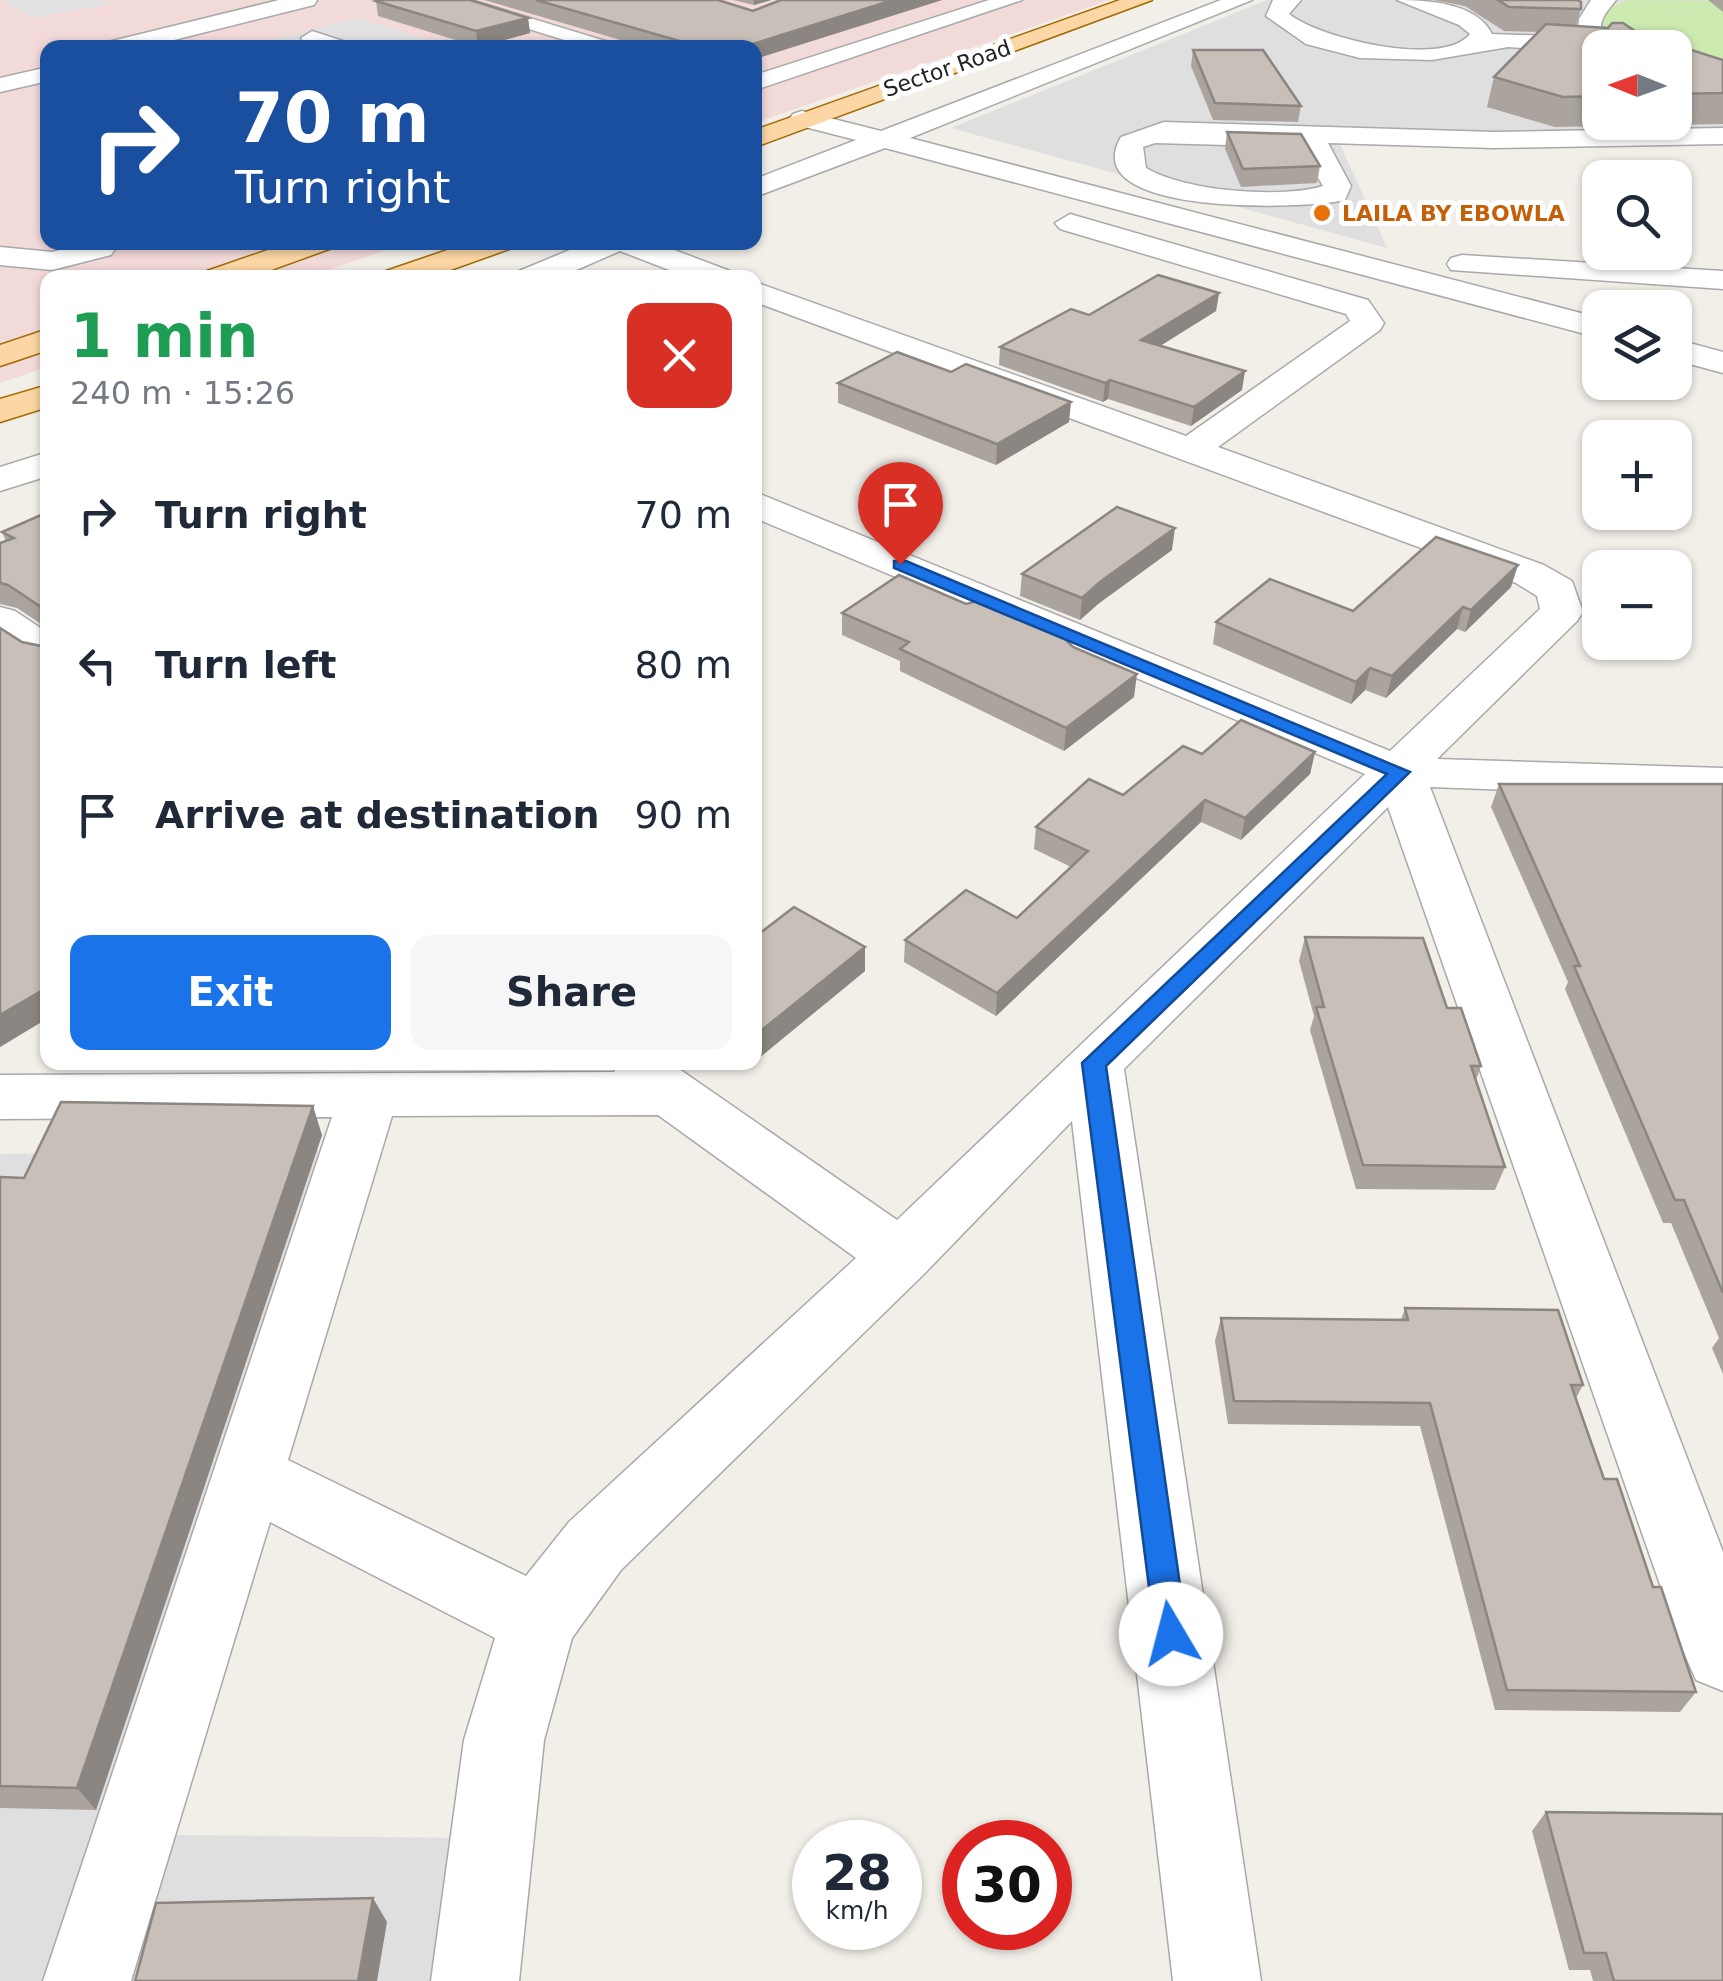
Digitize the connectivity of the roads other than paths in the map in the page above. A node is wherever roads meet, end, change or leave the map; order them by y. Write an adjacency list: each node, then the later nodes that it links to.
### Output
1 (447, 0): 17 (street)
2 (1140, 0): 9 (main road, Sector Road)
3 (1241, 0): 31 (street)
4 (1290, 0): 18 (street)
5 (1408, 0): 18 (street)
6 (1605, 0): 12 (street)
7 (318, 2): 15 (street)
8 (1012, 10): 11 (main road, Sector Road); 25 (main road, Sector Road)
9 (1077, 10): 11 (main road, Sector Road)
10 (144, 16): 14 (street)
11 (1046, 21): 27 (main road, Sector Road)
12 (1592, 30)
13 (312, 38): 16 (street)
14 (174, 40)
15 (183, 40)
16 (318, 40)
17 (589, 40)
18 (1469, 46): 19 (street); 23 (street)
19 (1582, 46)
20 (40, 65): 21 (street)
21 (0, 75)
22 (40, 76): 24 (street)
23 (1456, 78)
24 (0, 86)
25 (762, 94)
26 (1444, 114): 32 (street)
27 (802, 119): 29 (main road, Sector Road); 31 (street)
28 (1164, 130): 32 (street)
29 (762, 135)
30 (1723, 136): 32 (street)
31 (889, 138): 33 (street); 37 (street)
32 (1494, 140)
33 (842, 156): 34 (street); 36 (street)
34 (762, 186)
35 (1159, 186): 35 (street); 37 (street)
36 (956, 190)
37 (1130, 201): 51 (street)
38 (1033, 212): 61 (street)
39 (93, 250): 45 (street)
40 (277, 250): 46 (street)
41 (297, 250): 46 (main road)
42 (479, 250): 48 (main road)
43 (597, 250): 49 (street)
44 (645, 250): 50 (street)
45 (0, 256)
46 (258, 263): 47 (main road)
47 (239, 270)
48 (420, 270)
49 (549, 270)
50 (698, 270)
51 (1401, 272): 52 (street); 54 (street)
52 (1723, 280)
53 (762, 294): 61 (street)
54 (1582, 323)
55 (40, 342): 57 (main road)
56 (1692, 354): 58 (street)
57 (0, 356)
58 (1723, 363)
59 (40, 398): 60 (main road)
60 (0, 410)
61 (1190, 450): 67 (street)
62 (40, 466): 63 (street)
63 (0, 480)
64 (762, 507): 67 (street)
65 (0, 620): 66 (street)
66 (40, 648)
67 (1400, 772): 68 (street); 69 (street); 76 (street)
68 (1723, 783)
69 (1094, 1063): 73 (street); 79 (street)
70 (649, 1078): 71 (street); 73 (street)
71 (369, 1095): 72 (street); 74 (street)
72 (0, 1097)
73 (902, 1256): 75 (street)
74 (246, 1474): 75 (street); 77 (street)
75 (538, 1621): 78 (street)
76 (1723, 1653)
77 (87, 1981)
78 (475, 1981)
79 (1217, 1981)

